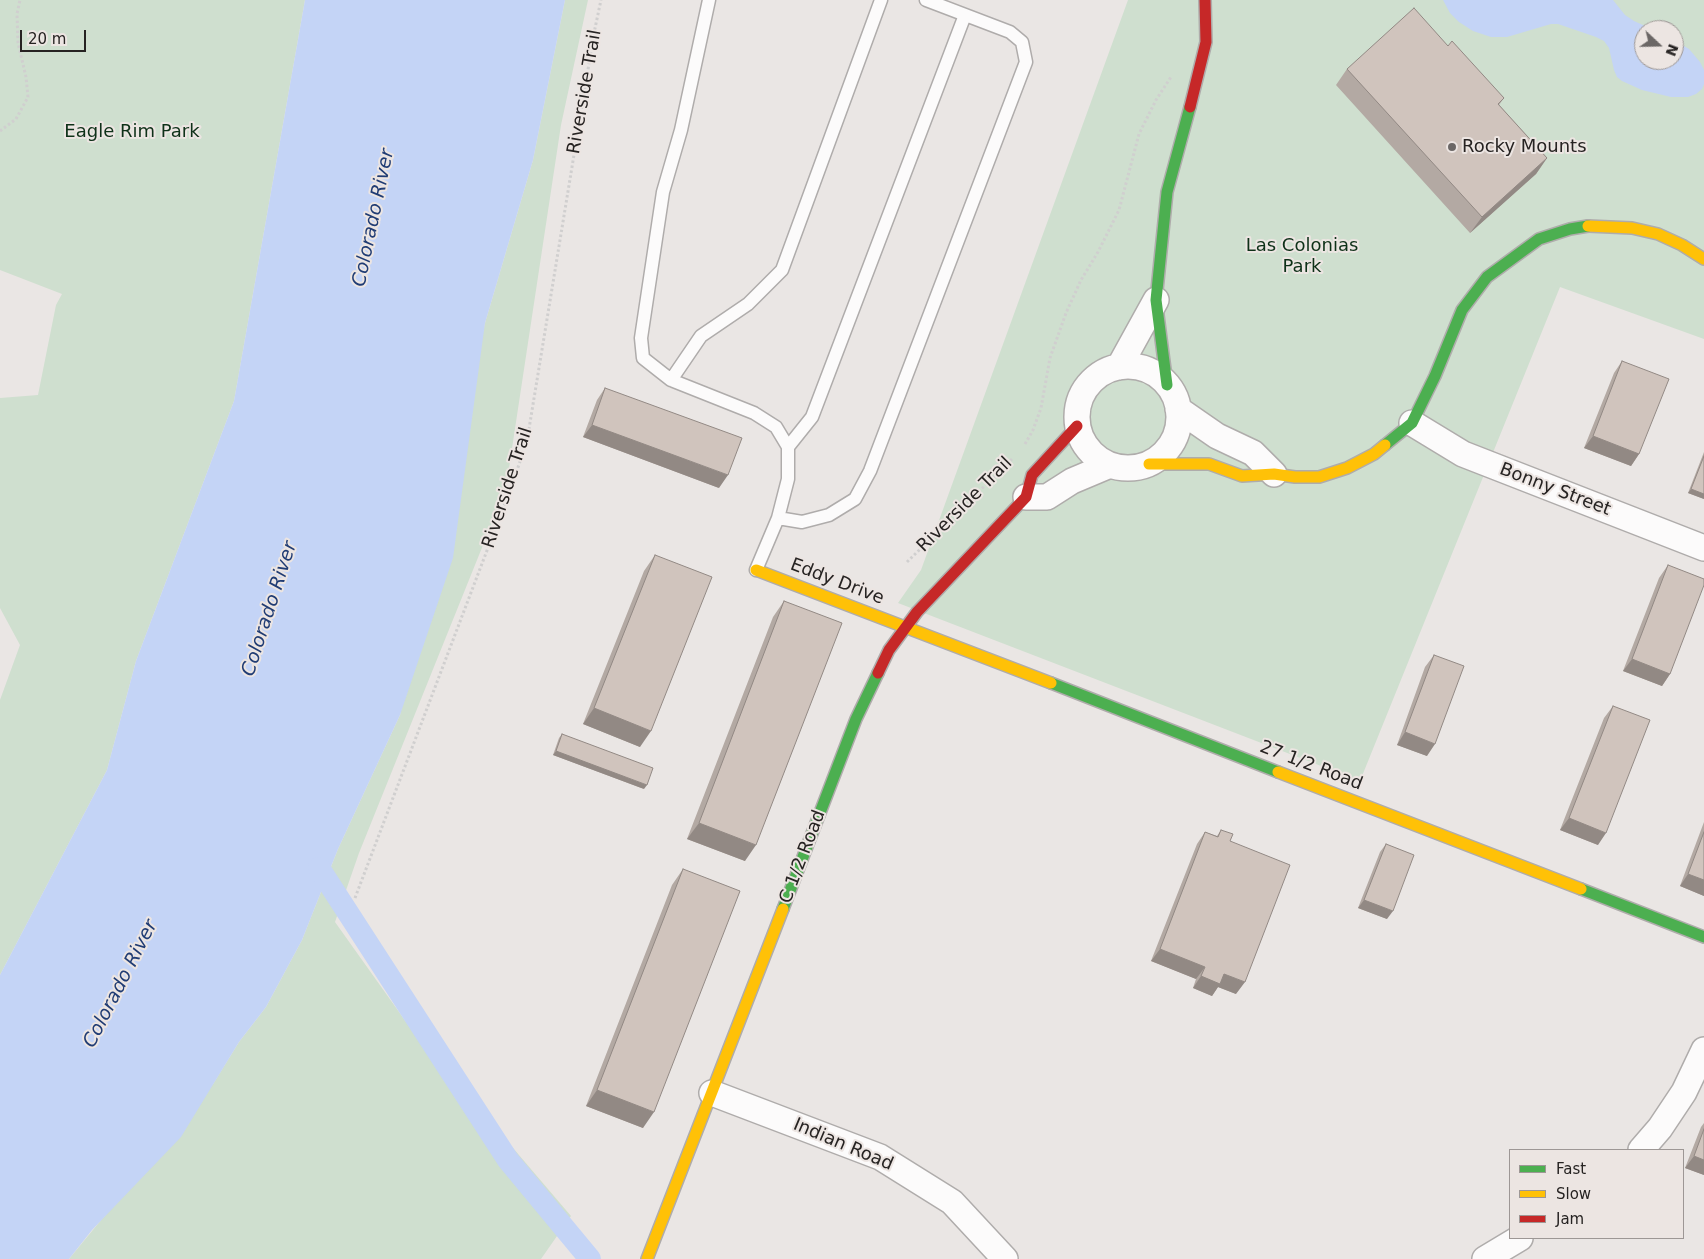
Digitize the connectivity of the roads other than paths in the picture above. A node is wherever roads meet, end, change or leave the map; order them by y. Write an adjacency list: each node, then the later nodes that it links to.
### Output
1 (709, 0): 9 (lane)
2 (881, 0): 9 (lane)
3 (926, 0): 5 (lane)
4 (1205, 0): 7 (street)
5 (965, 16): 14 (lane); 19 (lane)
6 (1704, 259): 12 (street)
7 (1156, 300): 8 (street); 10 (street)
8 (1119, 367): 10 (street); 13 (street)
9 (671, 380): 14 (lane)
10 (1167, 385): 11 (street)
11 (1178, 409): 15 (street); 17 (street)
12 (1412, 423): 17 (street); 20 (street, Bonny Street)
13 (1077, 426): 16 (street); 18 (street, C 1/2 Road)
14 (788, 447): 19 (lane)
15 (1149, 464): 16 (street); 17 (street)
16 (1110, 465): 18 (street)
17 (1274, 474)
18 (1026, 497): 22 (street, C 1/2 Road)
19 (778, 518): 21 (lane)
20 (1704, 548)
21 (756, 570): 22 (street, Eddy Drive)
22 (906, 627): 23 (street, 27 1/2 Road); 25 (street, C 1/2 Road)
23 (1704, 937)
24 (1704, 1050): 26 (street)
25 (712, 1093): 28 (street, C 1/2 Road); 29 (street, Indian Road)
26 (1642, 1149)
27 (1518, 1239): 30 (street)
28 (648, 1259)
29 (1005, 1259)
30 (1485, 1259)

